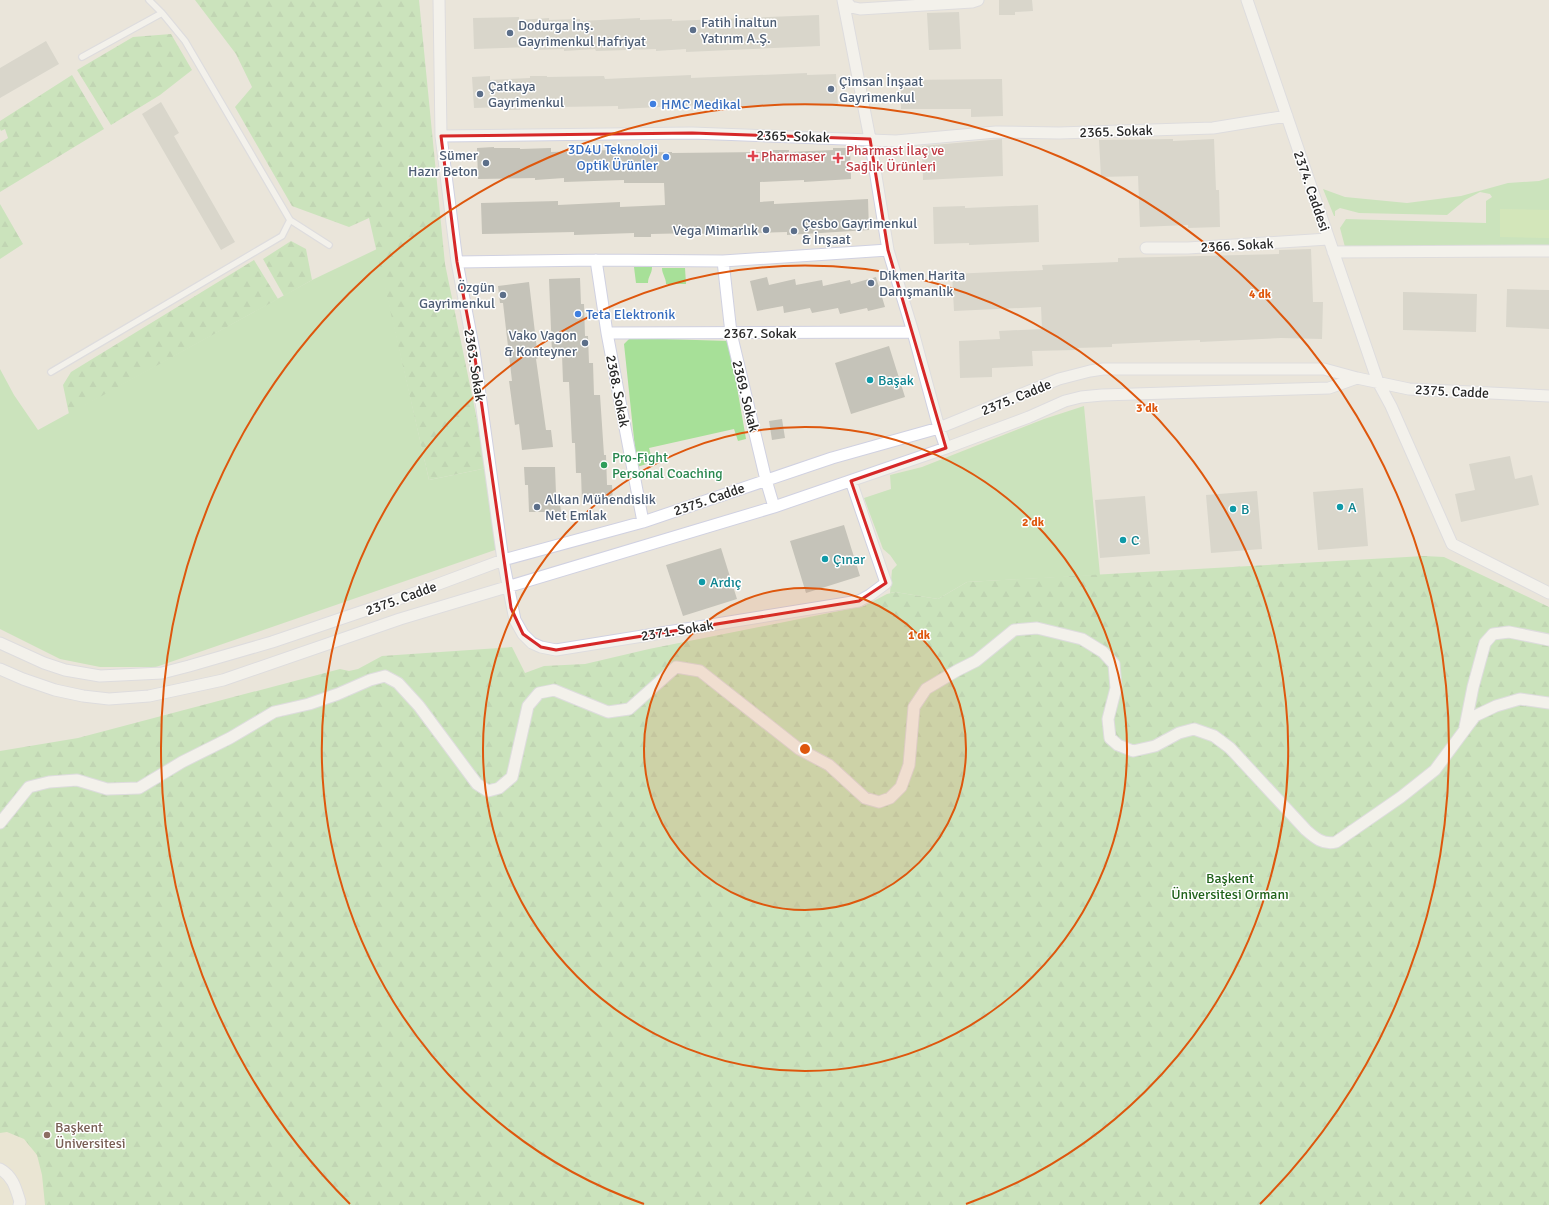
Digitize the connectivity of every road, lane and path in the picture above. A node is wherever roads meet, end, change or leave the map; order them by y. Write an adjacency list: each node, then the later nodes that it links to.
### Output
1 (149, 0): 6 (lane)
2 (439, 0): 9 (street, 2363. Sokak)
3 (844, 0): 4 (street); 10 (street)
4 (978, 0)
5 (1247, 0): 8 (street, 2374. Caddesi)
6 (162, 13): 7 (lane); 11 (lane)
7 (82, 57)
8 (1286, 116): 10 (street, 2365. Sokak); 12 (street, 2374. Caddesi)
9 (441, 136): 10 (street, 2365. Sokak); 20 (street, 2363. Sokak)
10 (870, 139): 15 (street)
11 (290, 220): 13 (lane); 24 (lane)
12 (1328, 240): 14 (street, 2366. Sokak); 17 (street, 2374. Caddesi)
13 (329, 245)
14 (1146, 248)
15 (888, 250): 19 (street); 21 (street)
16 (1549, 251): 17 (street)
17 (1333, 252): 26 (street, 2374. Caddesi)
18 (596, 260): 19 (street); 20 (street); 22 (street, 2368. Sokak)
19 (723, 261): 23 (street, 2369. Sokak)
20 (457, 262): 34 (street, 2363. Sokak)
21 (913, 332): 23 (street, 2367. Sokak); 28 (street)
22 (607, 333): 23 (street, 2367. Sokak); 33 (street, 2368. Sokak)
23 (731, 334): 30 (street, 2369. Sokak)
24 (51, 372)
25 (1357, 378): 26 (street, 2375. Cadde); 28 (street, 2375. Cadde); 29 (street, 2375. Cadde)
26 (1378, 382): 27 (street, 2375. Cadde); 36 (street, 2374. Caddesi)
27 (1549, 396)
28 (939, 428): 29 (street); 30 (street, 2375. Cadde)
29 (946, 448): 31 (street, 2375. Cadde)
30 (766, 480): 32 (street, 2369. Sokak); 33 (street, 2375. Cadde)
31 (851, 481): 32 (street, 2375. Cadde); 35 (street, 2371. Sokak)
32 (774, 507): 35 (street, 2375. Cadde)
33 (643, 522): 34 (street, 2375. Cadde)
34 (503, 560): 35 (street, 2363. Sokak); 38 (street, 2375. Cadde)
35 (509, 586): 39 (street, 2375. Cadde)
36 (1549, 593)
37 (1549, 640): 41 (street)
38 (0, 643)
39 (0, 669)
40 (1549, 703): 41 (street)
41 (1464, 730): 42 (street)
42 (0, 823)
43 (0, 1169): 44 (street)
44 (19, 1205)

